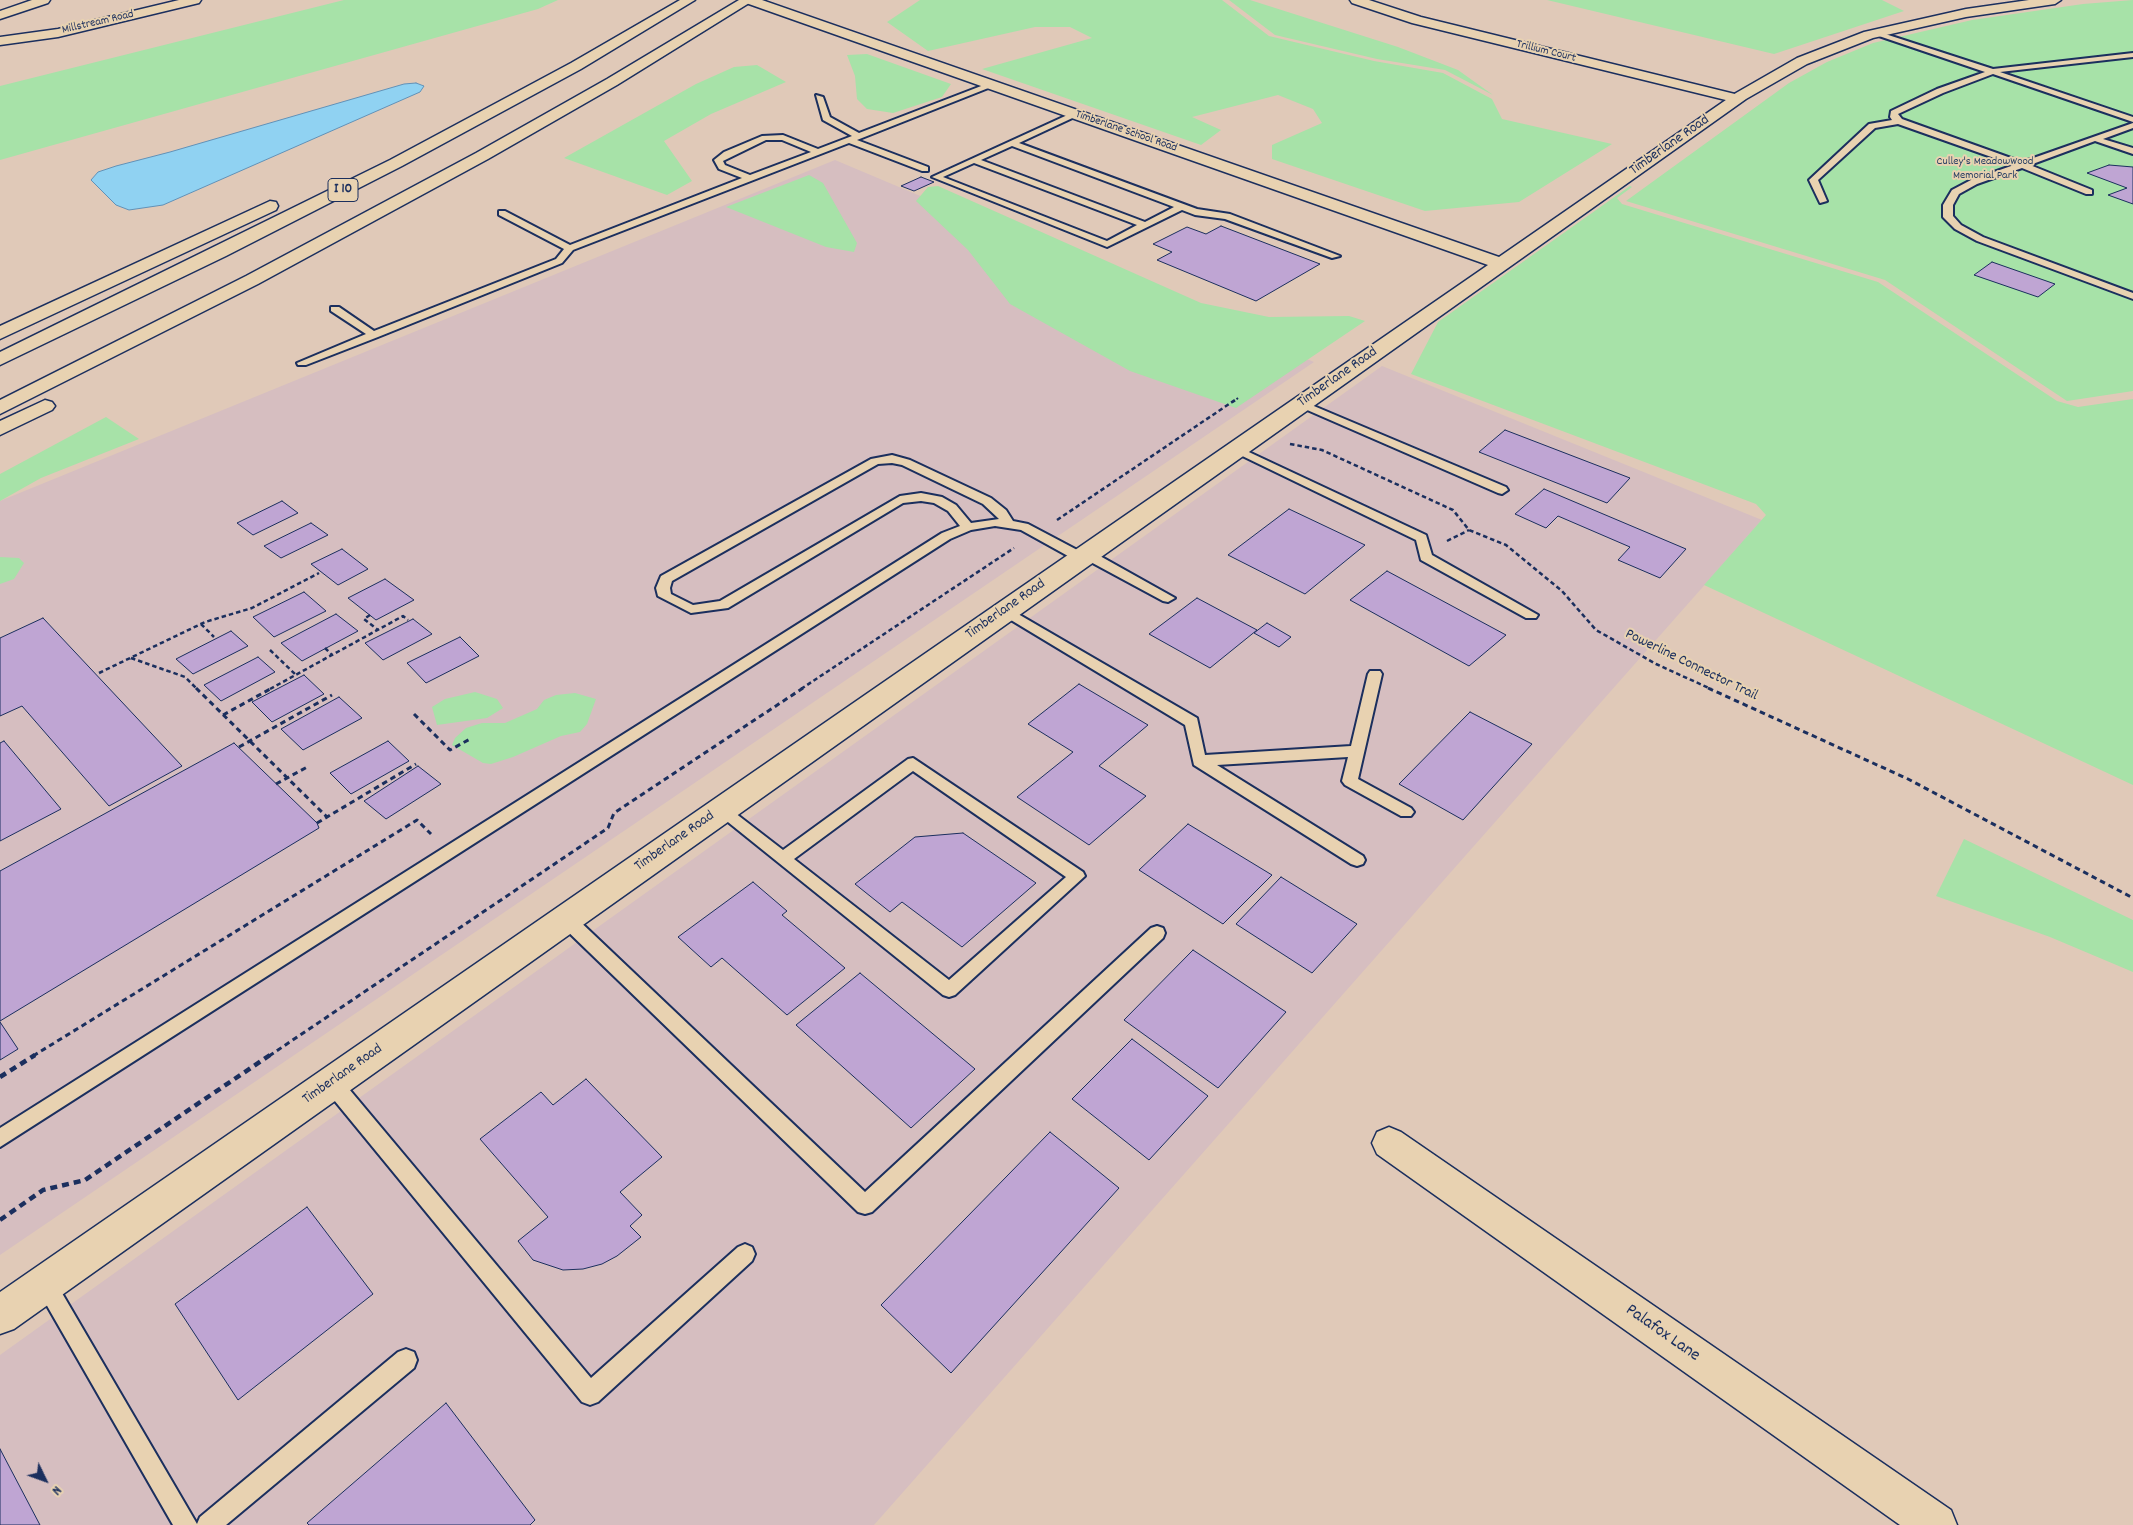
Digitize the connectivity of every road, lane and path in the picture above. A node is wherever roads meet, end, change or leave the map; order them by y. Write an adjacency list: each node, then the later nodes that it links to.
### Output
1 (44, 0): 7 (main road)
2 (195, 0): 9 (main road, Millstream Road)
3 (749, 0): 11 (main road, I 10); 14 (main road, Timberlane School Road)
4 (1356, 0): 16 (main road, Trillium Court)
5 (2042, 1): 8 (main road, Timberlane Road)
6 (683, 3): 17 (main road); 48 (main road, I 10)
7 (0, 16)
8 (1883, 32): 12 (lane); 13 (lane); 16 (main road, Timberlane Road)
9 (0, 41)
10 (2133, 55): 12 (lane)
11 (649, 60): 47 (main road); 53 (main road, I 10)
12 (2005, 69): 13 (lane); 18 (lane)
13 (1992, 72): 20 (lane); 21 (lane)
14 (992, 85): 19 (main road, Timberlane School Road); 24 (lane)
15 (819, 97): 24 (lane)
16 (1738, 99): 42 (main road, Timberlane Road)
17 (459, 111)
18 (2133, 113)
19 (1077, 114): 27 (lane); 42 (main road, Timberlane School Road)
20 (2133, 120)
21 (1899, 121): 31 (lane); 36 (lane)
22 (2128, 126): 23 (lane); 25 (lane)
23 (2133, 131)
24 (858, 136): 26 (lane)
25 (2093, 138): 28 (lane); 31 (lane)
26 (849, 140): 29 (lane); 32 (lane)
27 (1012, 143): 30 (lane); 37 (lane)
28 (2133, 151)
29 (818, 152): 33 (lane); 33 (lane)
30 (974, 160): 39 (lane); 39 (lane)
31 (2020, 164): 34 (lane); 43 (lane)
32 (925, 170)
33 (751, 179): 40 (lane)
34 (2089, 192)
35 (286, 198): 45 (main road)
36 (1823, 201)
37 (1181, 207): 39 (lane); 41 (lane)
38 (502, 213): 40 (lane)
39 (1145, 225)
40 (570, 248): 46 (lane)
41 (1335, 256)
42 (1503, 264): 52 (main road, Timberlane Road)
43 (2133, 296)
44 (335, 309): 46 (lane)
45 (0, 333)
46 (374, 335): 49 (lane)
47 (164, 344)
48 (0, 359)
49 (302, 363)
50 (60, 398): 54 (main road)
51 (1238, 398): 60 (path)
52 (1302, 404): 55 (main road, Timberlane Road); 57 (lane)
53 (0, 408)
54 (0, 429)
55 (1262, 431): 56 (main road, Timberlane Road); 97 (path, Powerline Connector Trail)
56 (1236, 449): 61 (main road, Timberlane Road); 65 (lane)
57 (1502, 490)
58 (1009, 525): 59 (lane); 59 (lane); 60 (lane)
59 (968, 527): 102 (lane)
60 (1037, 533): 61 (lane); 104 (path)
61 (1084, 556): 63 (lane); 64 (main road, Timberlane Road)
62 (319, 574): 68 (path)
63 (1168, 598)
64 (1006, 611): 85 (lane); 90 (main road, Timberlane Road)
65 (1531, 614)
66 (370, 616): 69 (path)
67 (408, 620): 69 (path)
68 (200, 624): 70 (path); 74 (path)
69 (378, 630): 73 (path)
70 (214, 636)
71 (325, 648): 73 (path)
72 (270, 650): 77 (path)
73 (332, 655): 77 (path)
74 (131, 658): 75 (path); 80 (path)
75 (99, 674)
76 (1374, 674): 84 (lane)
77 (296, 675): 80 (path)
78 (332, 695): 82 (path)
79 (414, 714): 81 (path)
80 (223, 715): 82 (path)
81 (470, 739)
82 (249, 741): 83 (path); 88 (path)
83 (239, 747)
84 (1356, 751): 85 (lane); 91 (lane)
85 (1199, 761): 96 (lane)
86 (416, 764): 92 (path)
87 (309, 766): 88 (path)
88 (287, 778): 89 (path); 92 (path)
89 (276, 784)
90 (721, 810): 95 (lane); 98 (main road, Timberlane Road)
91 (1406, 812)
92 (327, 818): 93 (path)
93 (317, 823)
94 (433, 835): 100 (path)
95 (783, 858): 95 (lane)
96 (1357, 860)
97 (2133, 898)
98 (566, 919): 99 (lane); 101 (main road, Timberlane Road)
99 (1157, 933)
100 (0, 1077)
101 (332, 1083): 105 (lane); 106 (main road, Timberlane Road)
102 (0, 1138)
103 (1390, 1143): 111 (main road, Palafox Lane)
104 (0, 1220)
105 (744, 1254)
106 (45, 1283): 107 (main road, Timberlane Road); 109 (lane)
107 (0, 1315)
108 (406, 1360): 110 (lane)
109 (186, 1525)
110 (208, 1525)
111 (1936, 1525)

